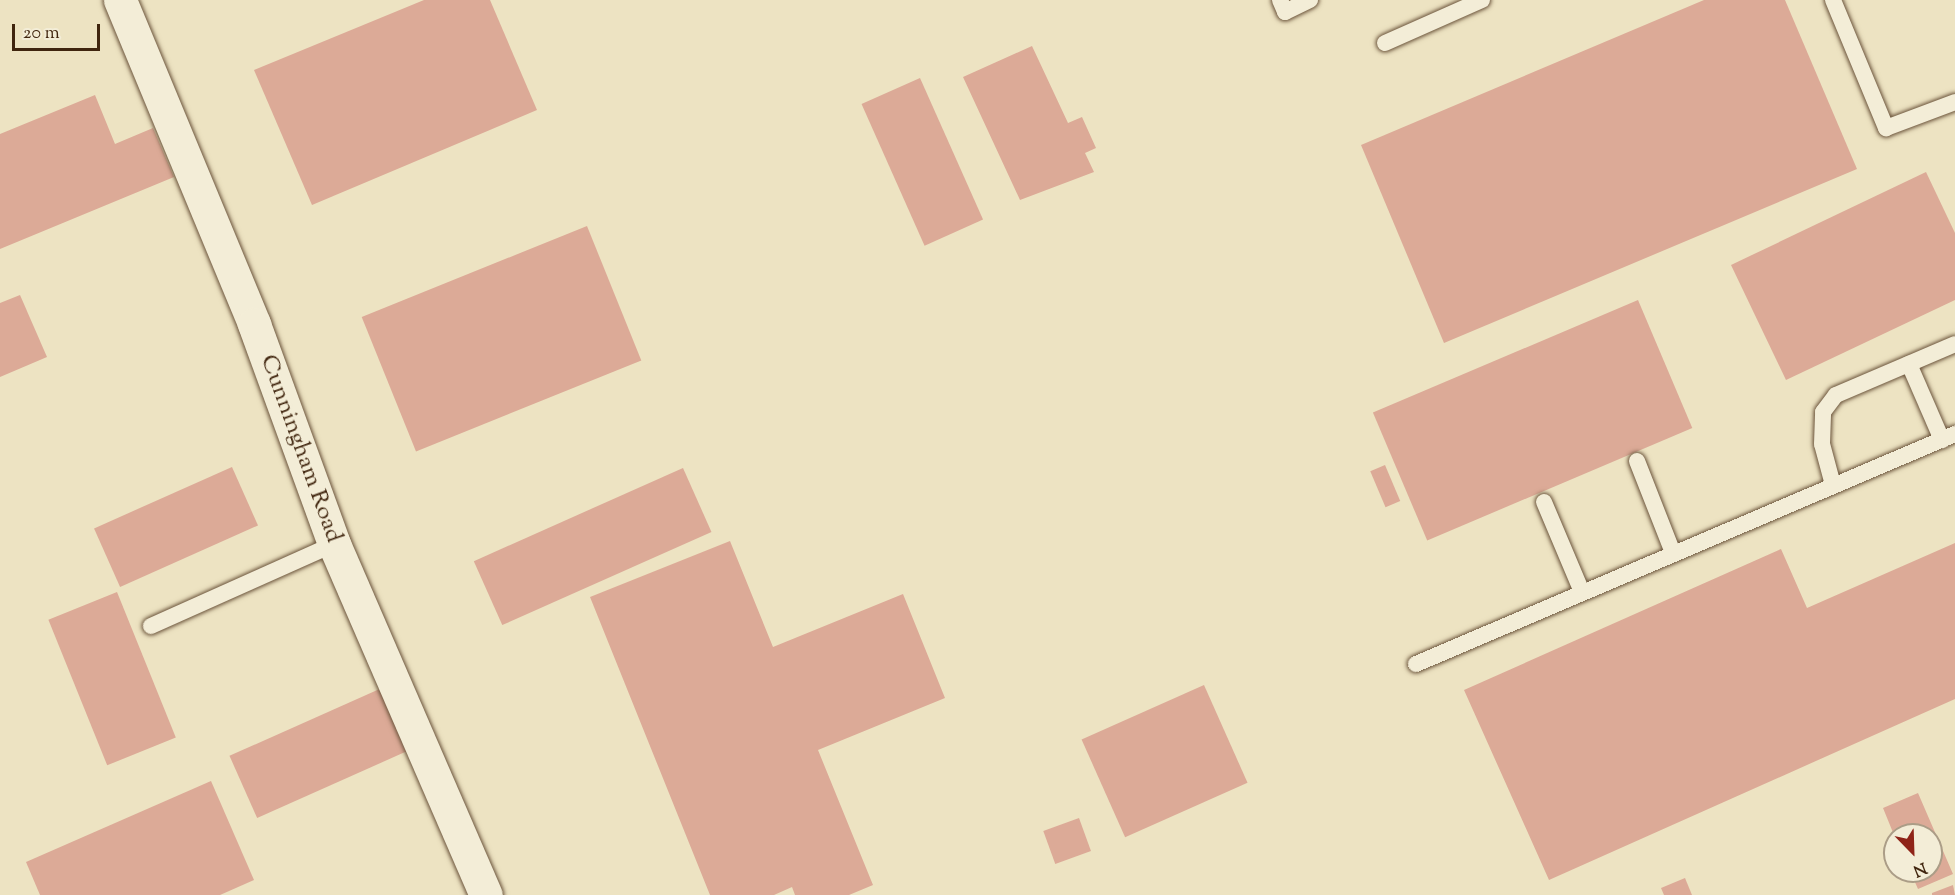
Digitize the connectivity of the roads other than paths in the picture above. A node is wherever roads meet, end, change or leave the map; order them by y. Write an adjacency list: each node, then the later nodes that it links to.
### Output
1 (120, 0): 14 (street, Cunningham Road)
2 (1280, 0): 3 (lane)
3 (1310, 0)
4 (1482, 0): 6 (lane)
5 (1833, 0): 7 (lane)
6 (1385, 44)
7 (1955, 102)
8 (1955, 344): 9 (lane)
9 (1909, 364): 10 (lane); 12 (lane)
10 (1948, 437): 12 (lane)
11 (1637, 461): 15 (lane)
12 (1833, 485): 15 (lane)
13 (1544, 502): 16 (lane)
14 (334, 544): 17 (lane); 19 (street, Cunningham Road)
15 (1673, 553): 16 (lane)
16 (1582, 592): 18 (lane)
17 (151, 626)
18 (1416, 664)
19 (486, 895)

